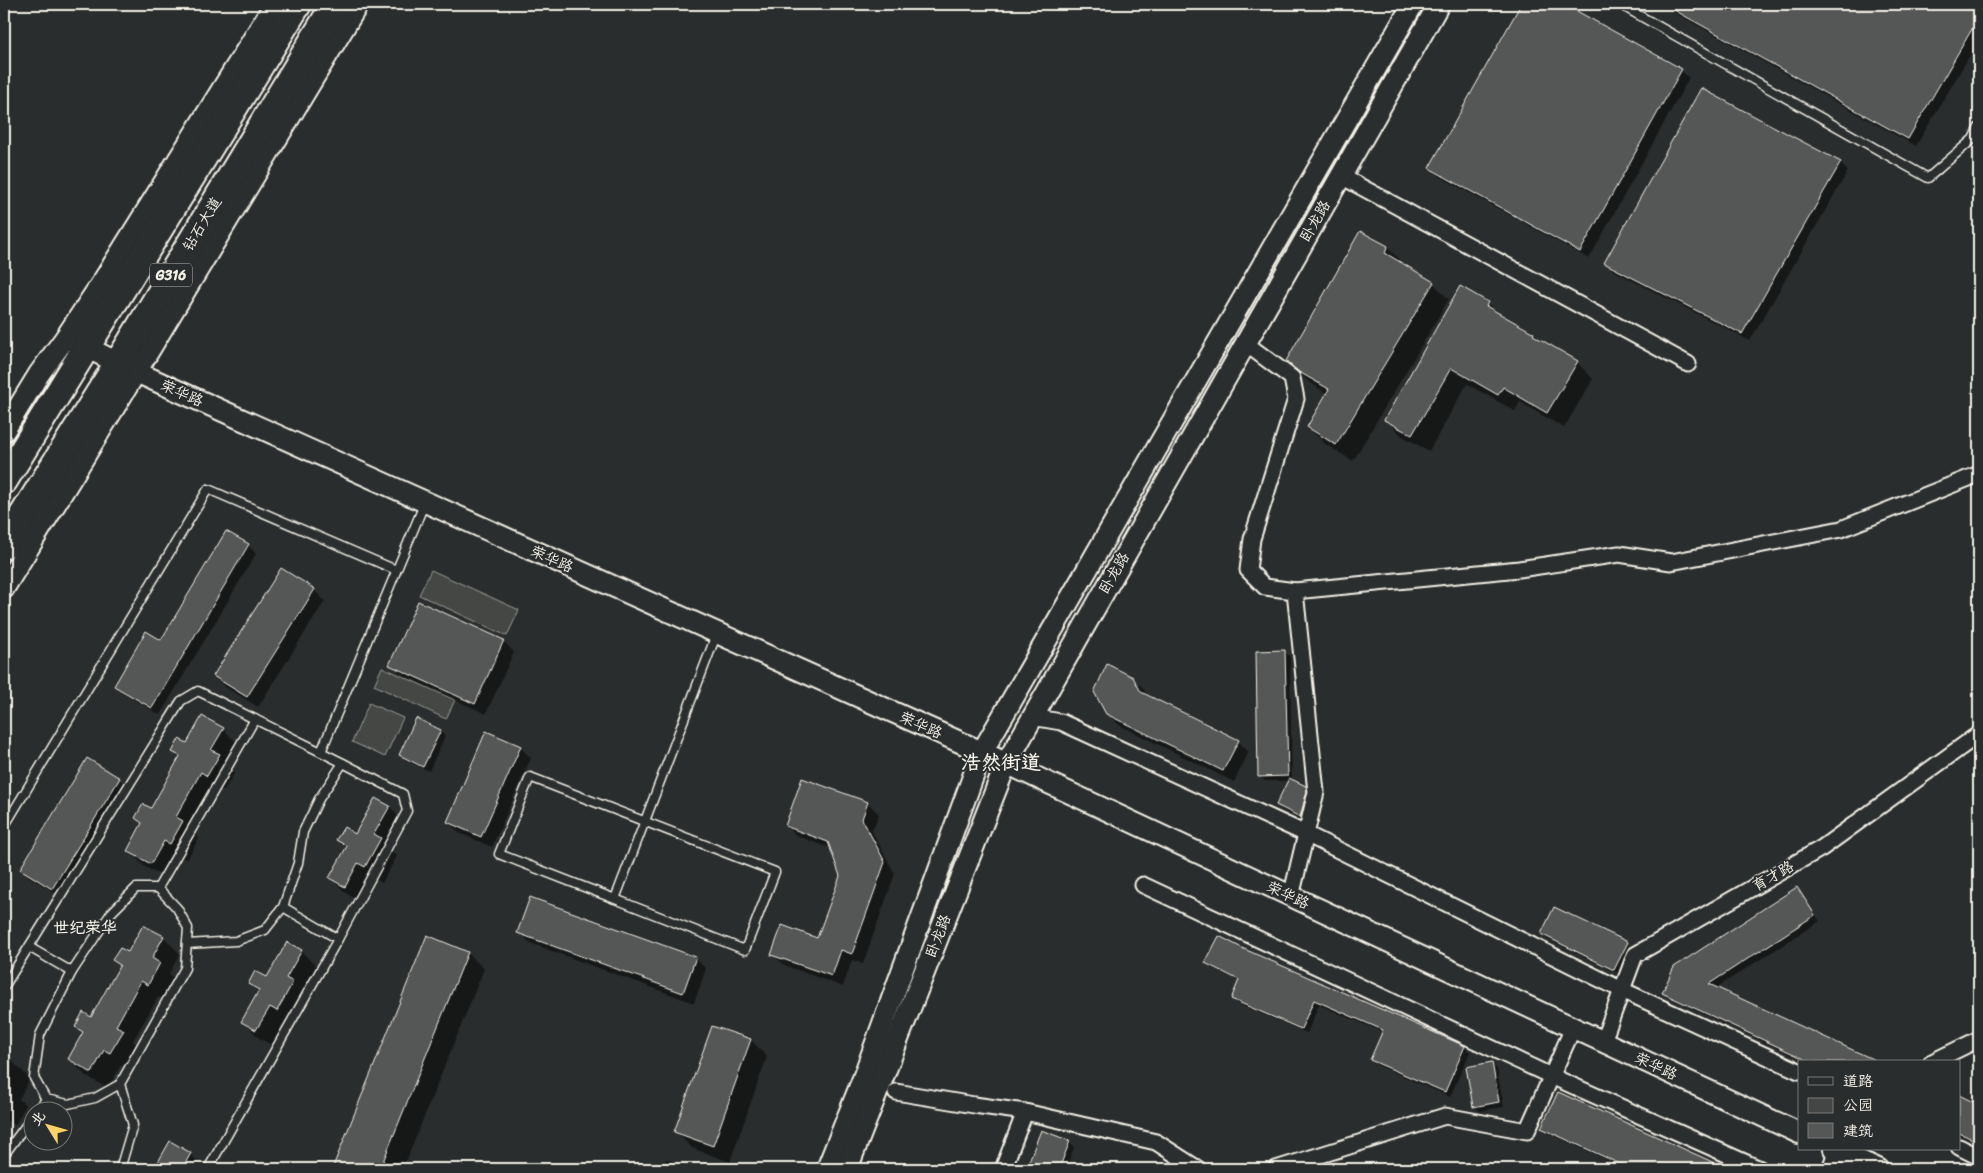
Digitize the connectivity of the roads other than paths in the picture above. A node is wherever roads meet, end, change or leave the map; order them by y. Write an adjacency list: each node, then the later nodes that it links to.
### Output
1 (275, 4): 10 (main road)
2 (298, 4): 8 (highway, G316)
3 (335, 4): 12 (highway, 钻石大道 / G316)
4 (358, 4): 13 (main road)
5 (1413, 4): 31 (main road, 卧龙路)
6 (1439, 4): 11 (main road, 卧龙路)
7 (1619, 4): 9 (lane)
8 (260, 64): 10 (main road); 14 (highway, G316)
9 (1979, 127)
10 (196, 132): 14 (main road)
11 (1340, 176): 15 (main road, 卧龙路); 16 (street)
12 (202, 224): 13 (main road); 17 (highway, 钻石大道 / G316)
13 (187, 288): 17 (main road)
14 (77, 342): 17 (main road, 荣华路); 18 (main road); 20 (highway, G316)
15 (1246, 343): 25 (street); 27 (main road, 卧龙路)
16 (1688, 364)
17 (127, 368): 21 (main road, 荣华路); 22 (highway, 钻石大道 / G316); 24 (main road)
18 (4, 431)
19 (1979, 474): 25 (street)
20 (4, 481)
21 (424, 502): 23 (lane); 26 (main road, 荣华路)
22 (4, 545)
23 (396, 570): 30 (lane); 35 (lane)
24 (4, 588)
25 (1295, 591): 36 (street)
26 (716, 633): 31 (main road, 荣华路); 34 (lane)
27 (1032, 718): 33 (main road, 卧龙路); 36 (street)
28 (255, 720): 30 (lane); 38 (lane); 44 (lane)
29 (1979, 734): 47 (street, 育才路)
30 (321, 752): 32 (lane)
31 (982, 752): 33 (main road, 荣华路); 66 (main road, 卧龙路)
32 (343, 763): 41 (lane); 42 (lane)
33 (1006, 764): 39 (main road, 荣华路); 67 (main road, 卧龙路)
34 (644, 822): 40 (lane); 40 (lane); 40 (lane)
35 (4, 826)
36 (1306, 834): 39 (street); 47 (street)
37 (1143, 885): 53 (street)
38 (158, 888): 43 (lane); 45 (lane)
39 (1292, 897): 48 (main road, 荣华路)
40 (615, 899)
41 (283, 907): 42 (lane); 43 (lane)
42 (338, 939): 65 (lane)
43 (187, 944): 54 (lane)
44 (29, 947): 45 (lane); 46 (lane)
45 (72, 972): 56 (lane)
46 (4, 987)
47 (1622, 990): 50 (street, 育才路); 52 (street)
48 (1573, 1028): 50 (main road, 荣华路); 53 (street)
49 (1979, 1038): 51 (street)
50 (1602, 1041): 59 (main road, 荣华路)
51 (1936, 1060)
52 (1798, 1072)
53 (1552, 1076): 70 (street); 71 (street)
54 (120, 1084): 56 (lane); 64 (lane)
55 (896, 1092): 57 (street)
56 (46, 1099)
57 (1025, 1112): 68 (street); 69 (street)
58 (22, 1131): 62 (lane)
59 (1798, 1133)
60 (1960, 1148): 63 (street)
61 (1836, 1150): 72 (street); 73 (main road)
62 (4, 1156)
63 (1979, 1157)
64 (120, 1169)
65 (208, 1169)
66 (827, 1169)
67 (847, 1169)
68 (1002, 1169)
69 (1198, 1169)
70 (1276, 1169)
71 (1760, 1169)
72 (1830, 1169)
73 (1878, 1169)

